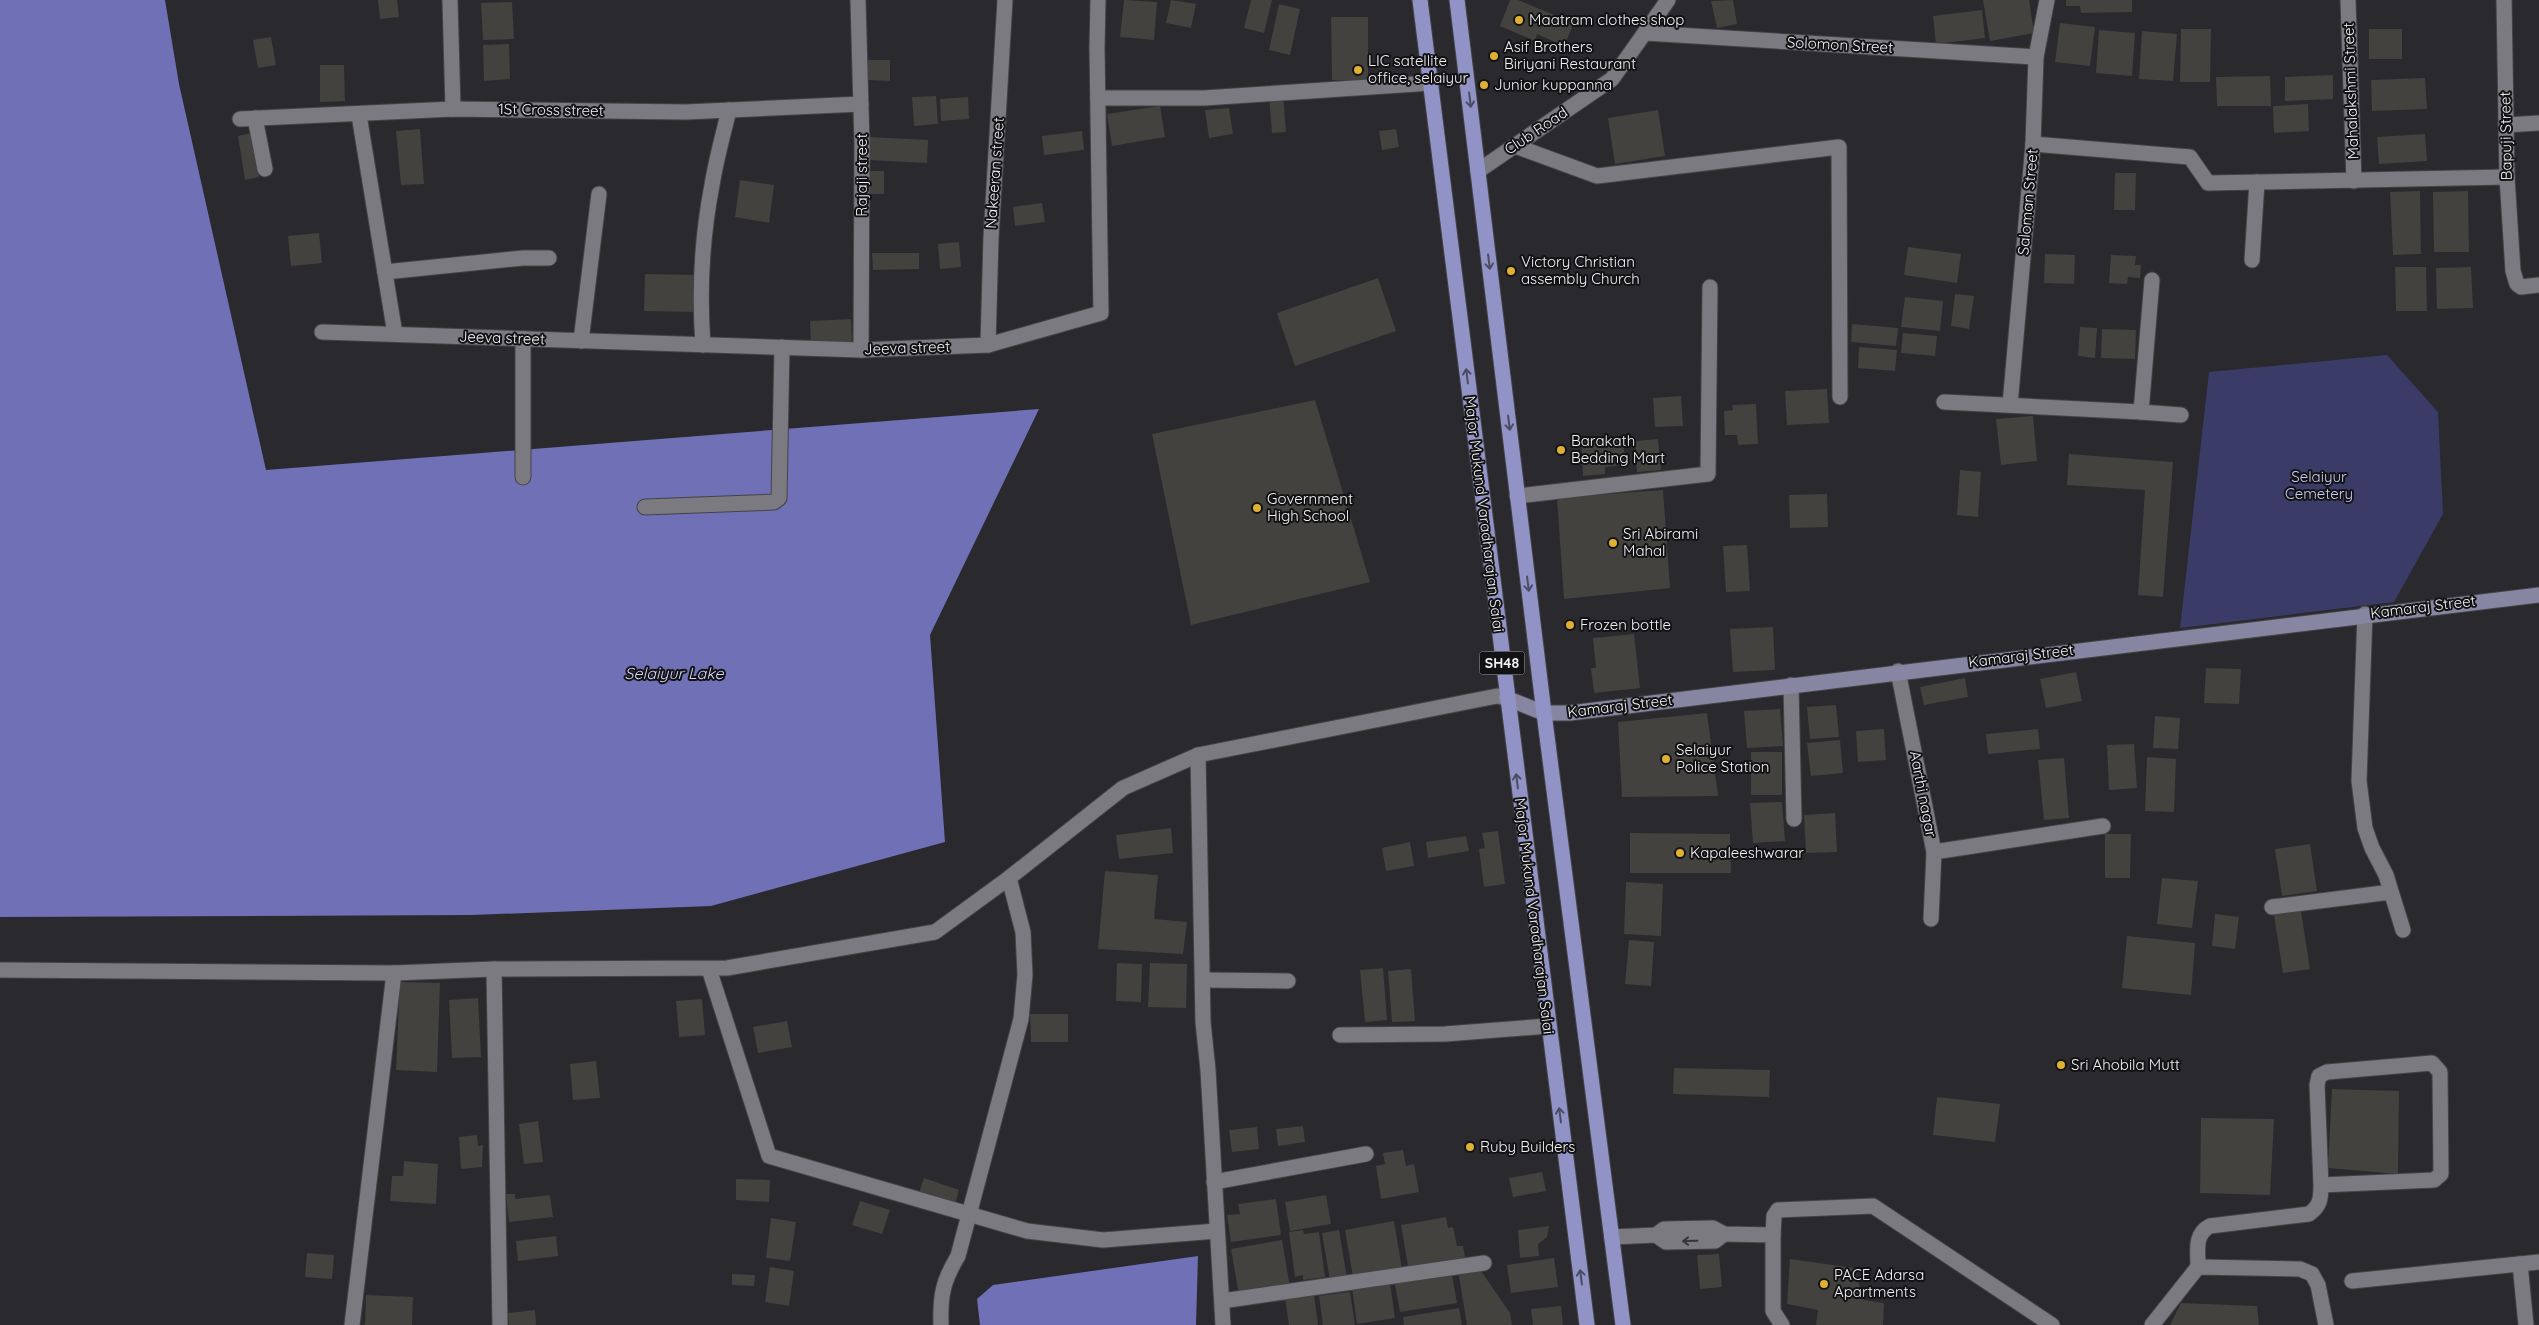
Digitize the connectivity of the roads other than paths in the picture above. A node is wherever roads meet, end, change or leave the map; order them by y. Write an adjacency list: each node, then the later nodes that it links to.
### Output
1 (450, 0): 16 (street)
2 (858, 0): 15 (street, Rajaji street)
3 (1005, 0): 40 (street, Nakeeran street)
4 (1098, 0): 14 (street, Jeeva street)
5 (1420, 0): 13 (main road, Major Mukund Varadharajan Salai / SH48)
6 (1457, 0): 24 (main road, SH48, one-way to 24)
7 (1668, 0): 11 (street, Club Road)
8 (2047, 0): 12 (street, Saloman Street)
9 (2348, 0): 26 (street, Mahalakshmi Street)
10 (2504, 0): 20 (street, Bapuji Street)
11 (1645, 33): 12 (street, Solomon Street); 22 (street, Club Road)
12 (2036, 57): 21 (street, Saloman Street)
13 (1430, 83): 14 (street); 55 (main road, Major Mukund Varadharajan Salai / SH48, one-way to 13)
14 (1098, 98): 40 (street, Jeeva street)
15 (861, 104): 17 (street, 1St Cross street); 42 (street, Rajaji street)
16 (453, 109): 17 (street, 1St Cross street); 18 (street, 1St Cross street)
17 (729, 110): 39 (street)
18 (359, 115): 23 (street, 1St Cross street); 31 (street)
19 (2539, 123): 20 (street)
20 (2506, 125): 25 (street, Bapuji Street)
21 (2034, 144): 27 (street); 45 (street, Saloman Street)
22 (1515, 146): 24 (street, Club Road); 43 (street)
23 (265, 169)
24 (1478, 171): 49 (main road, SH48, one-way to 49)
25 (2507, 177): 26 (street); 33 (street, Bapuji Street)
26 (2354, 181): 27 (street)
27 (2257, 182): 30 (street)
28 (599, 194): 38 (street)
29 (548, 258): 31 (street)
30 (2252, 260)
31 (385, 272): 36 (street)
32 (2152, 280): 46 (street)
33 (2539, 285)
34 (1710, 287): 49 (street)
35 (322, 332): 36 (street, Jeeva street)
36 (395, 334): 37 (street, Jeeva street)
37 (523, 339): 38 (street, Jeeva street); 48 (street)
38 (581, 341): 39 (street, Jeeva street)
39 (703, 345): 41 (street, Jeeva street)
40 (988, 345): 42 (street, Jeeva street)
41 (782, 348): 42 (street, Jeeva street); 50 (street)
42 (861, 350)
43 (1840, 397)
44 (1944, 402): 45 (street)
45 (2010, 405): 46 (street)
46 (2141, 412): 47 (street)
47 (2181, 415)
48 (522, 478)
49 (1517, 496): 56 (main road, SH48, one-way to 56)
50 (644, 507)
51 (2539, 594): 52 (street, Kamaraj Street)
52 (2365, 614): 53 (street, Kamaraj Street); 62 (street)
53 (1898, 671): 54 (street, Kamaraj Street); 60 (street, Aarthi nagar)
54 (1791, 685): 56 (street, Kamaraj Street); 58 (street)
55 (1506, 698): 56 (street, Kamaraj Street); 57 (street); 72 (main road, Major Mukund Varadharajan Salai / SH48, one-way to 55)
56 (1544, 713): 80 (main road, SH48)
57 (1198, 755): 61 (street); 70 (street)
58 (1794, 819)
59 (2103, 826): 60 (street)
60 (1934, 852): 64 (street, Aarthi nagar)
61 (1013, 874): 67 (street); 77 (street)
62 (2391, 892): 63 (street); 65 (street)
63 (2272, 907)
64 (1931, 919)
65 (2403, 930)
66 (494, 969): 67 (street); 69 (street); 88 (street)
67 (709, 969): 77 (street)
68 (0, 970): 69 (street)
69 (394, 973): 87 (street)
70 (1203, 980): 71 (street); 75 (street)
71 (1288, 981)
72 (1548, 1026): 73 (street); 91 (main road, Major Mukund Varadharajan Salai / SH48, one-way to 72)
73 (1340, 1034)
74 (1366, 1154): 75 (street)
75 (1214, 1182): 78 (street)
76 (2321, 1185): 76 (street); 84 (street)
77 (969, 1216): 78 (street); 89 (street)
78 (1217, 1231): 86 (street)
79 (1773, 1234): 80 (street); 93 (street); 94 (street)
80 (1612, 1237): 92 (main road, SH48)
81 (2539, 1262): 83 (street)
82 (1484, 1263): 86 (street)
83 (2520, 1264): 85 (street); 97 (street)
84 (2198, 1267): 95 (street); 96 (street)
85 (2352, 1281)
86 (1222, 1301): 90 (street)
87 (352, 1325)
88 (500, 1325)
89 (941, 1325)
90 (1223, 1325)
91 (1587, 1325)
92 (1623, 1325)
93 (1782, 1325)
94 (2052, 1325)
95 (2152, 1325)
96 (2326, 1325)
97 (2526, 1325)

